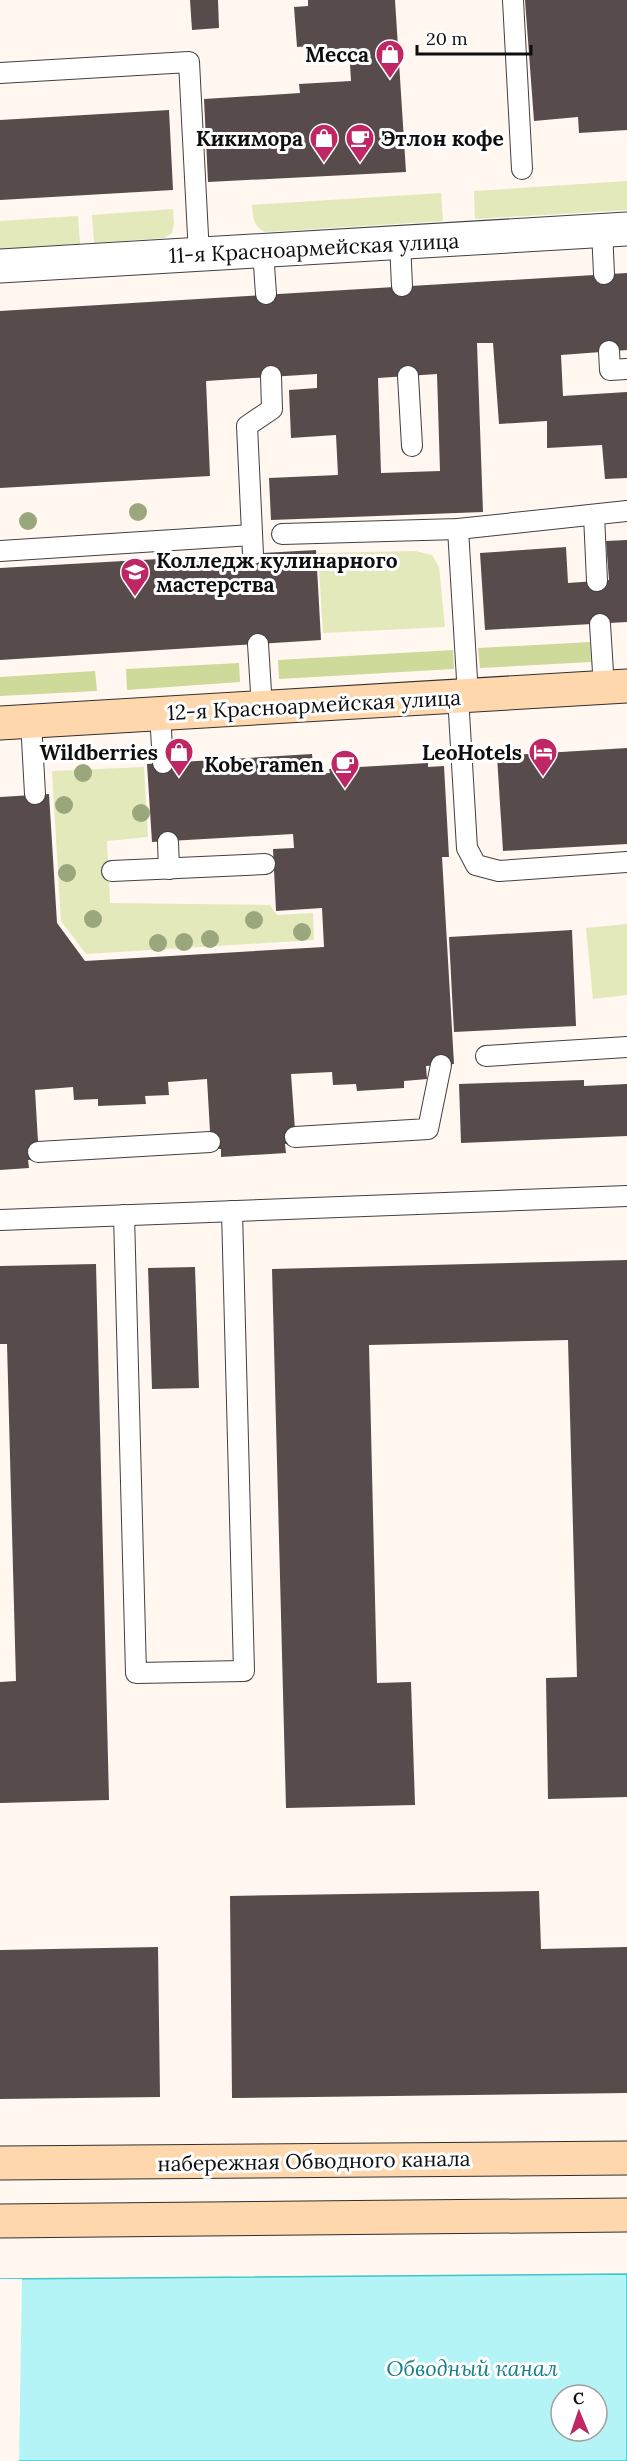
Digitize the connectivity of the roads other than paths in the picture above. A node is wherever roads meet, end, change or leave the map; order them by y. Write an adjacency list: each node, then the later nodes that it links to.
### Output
1 (513, 0): 3 (lane)
2 (0, 73): 7 (lane)
3 (522, 169)
4 (614, 230): 5 (street, 11-я Красноармейская улица); 9 (lane)
5 (400, 243): 6 (street, 11-я Красноармейская улица); 10 (lane)
6 (263, 251): 7 (street, 11-я Красноармейская улица); 11 (lane)
7 (199, 255): 8 (street, 11-я Красноармейская улица)
8 (0, 266)
9 (604, 274)
10 (402, 286)
11 (266, 294)
12 (609, 351): 13 (lane)
13 (627, 369)
14 (271, 376): 21 (lane)
15 (408, 376): 16 (lane)
16 (412, 446)
17 (627, 511): 18 (lane)
18 (594, 515): 19 (lane); 22 (lane)
19 (458, 529): 20 (lane); 26 (lane)
20 (282, 534)
21 (0, 551)
22 (597, 581)
23 (600, 624): 25 (lane)
24 (258, 644): 27 (lane)
25 (615, 687): 26 (main road, 12-я Красноармейская улица)
26 (463, 696): 27 (main road, 12-я Красноармейская улица); 33 (lane)
27 (262, 708): 28 (main road, 12-я Красноармейская улица)
28 (160, 714): 29 (main road, 12-я Красноармейская улица); 30 (lane)
29 (15, 722): 31 (lane)
30 (163, 763)
31 (35, 794)
32 (168, 842): 35 (lane)
33 (627, 862)
34 (265, 864): 35 (lane)
35 (169, 869): 36 (lane)
36 (112, 872)
37 (627, 1047): 38 (lane)
38 (486, 1056)
39 (441, 1065): 40 (lane)
40 (295, 1137)
41 (210, 1142): 42 (lane)
42 (38, 1152)
43 (627, 1196): 44 (lane)
44 (232, 1211): 45 (lane); 45 (lane)
45 (124, 1215): 46 (lane)
46 (0, 1220)
47 (627, 2158): 48 (main road, набережная Обводного канала)
48 (0, 2163)
49 (627, 2215): 50 (main road)
50 (0, 2221)

